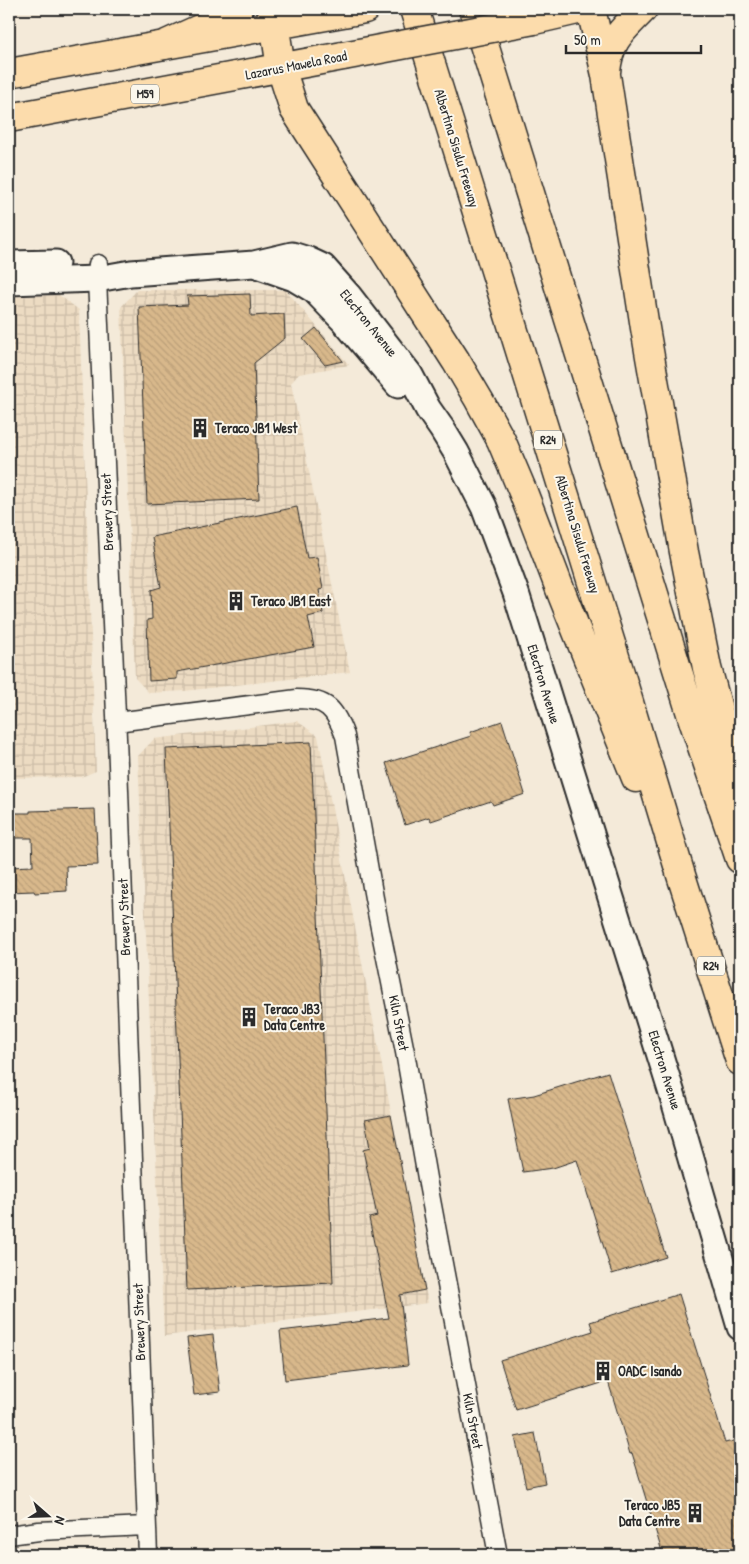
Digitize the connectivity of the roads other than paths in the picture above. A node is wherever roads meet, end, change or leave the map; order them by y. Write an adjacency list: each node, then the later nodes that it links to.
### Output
1 (238, 9): 9 (main road)
2 (364, 9): 8 (main road)
3 (414, 9): 20 (main road, Albertina Sisulu Freeway / R24)
4 (472, 9): 19 (main road)
5 (582, 9): 10 (main road, Lazarus Mawela Road / M59, bridge)
6 (591, 9): 12 (main road)
7 (644, 9): 12 (main road)
8 (273, 17): 9 (main road); 10 (main road)
9 (164, 46): 11 (main road)
10 (281, 68): 13 (main road, Lazarus Mawela Road / M59); 20 (main road)
11 (9, 73)
12 (606, 75): 18 (main road)
13 (9, 118)
14 (9, 264): 15 (main road, Electron Avenue)
15 (98, 272): 16 (main road, Electron Avenue); 17 (street, Brewery Street); 22 (main road, Electron Avenue)
16 (9, 282)
17 (116, 722): 23 (street, Brewery Street); 26 (street, Kiln Street)
18 (740, 791)
19 (740, 859)
20 (680, 872): 21 (main road, Albertina Sisulu Freeway / R24)
21 (740, 1061)
22 (740, 1327)
23 (146, 1526): 24 (street); 25 (street, Brewery Street)
24 (9, 1536)
25 (148, 1555)
26 (498, 1555)

